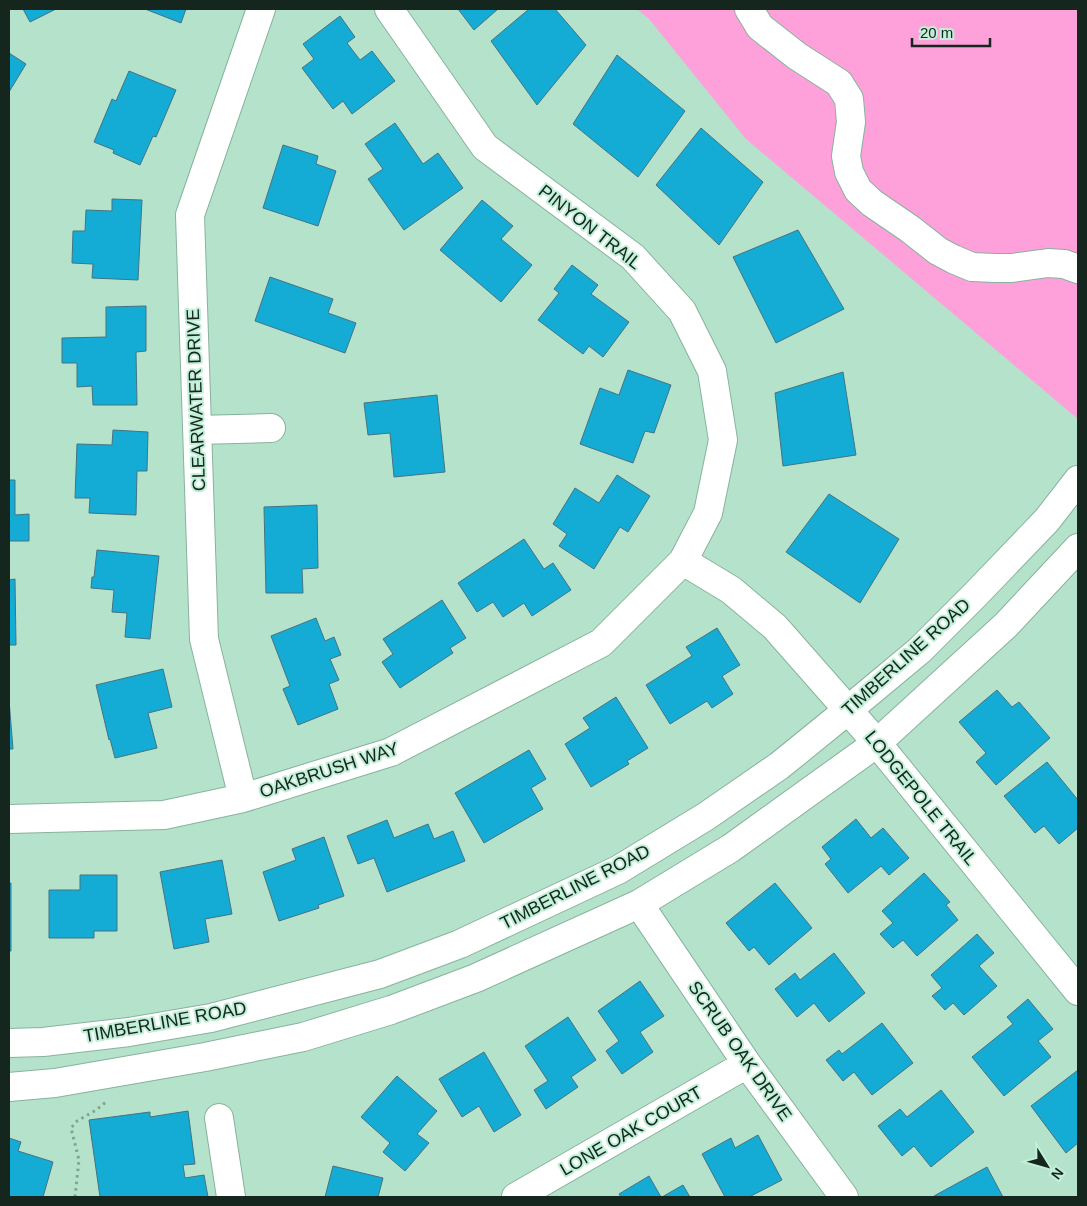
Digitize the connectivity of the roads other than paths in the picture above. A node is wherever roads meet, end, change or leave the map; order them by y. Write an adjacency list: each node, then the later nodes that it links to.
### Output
1 (261, 9): 6 (street, CLEARWATER DRIVE)
2 (389, 9): 9 (street, PINYON TRAIL)
3 (749, 9): 4 (street)
4 (1078, 269)
5 (271, 428): 6 (street)
6 (197, 430): 12 (street, CLEARWATER DRIVE)
7 (1078, 480): 10 (street, TIMBERLINE ROAD)
8 (1078, 548): 11 (street)
9 (682, 561): 10 (street, LODGEPOLE TRAIL); 12 (street, OAKBRUSH WAY)
10 (848, 710): 11 (street, LODGEPOLE TRAIL); 16 (street, TIMBERLINE ROAD)
11 (877, 743): 14 (street); 15 (street, LODGEPOLE TRAIL)
12 (243, 798): 13 (street, OAKBRUSH WAY)
13 (9, 820)
14 (639, 904): 17 (street, SCRUB OAK DRIVE); 18 (street)
15 (1078, 991)
16 (9, 1043)
17 (747, 1064): 21 (street, LONE OAK COURT); 22 (street, SCRUB OAK DRIVE)
18 (9, 1086)
19 (219, 1118): 20 (street)
20 (231, 1197)
21 (516, 1197)
22 (844, 1197)

